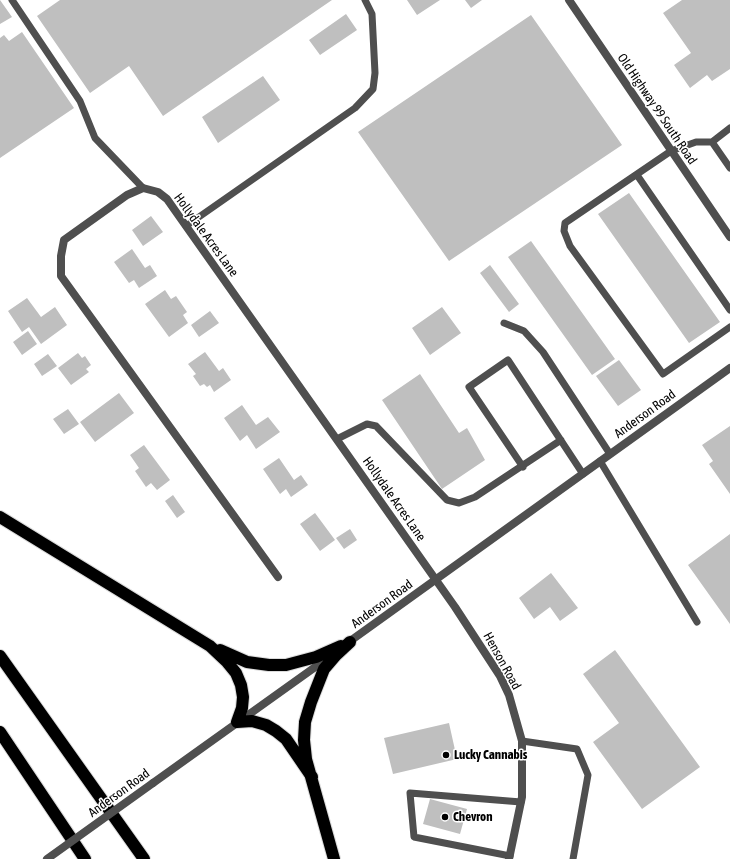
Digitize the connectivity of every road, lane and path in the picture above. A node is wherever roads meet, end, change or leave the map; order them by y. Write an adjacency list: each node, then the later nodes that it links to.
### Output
1 (12, 0): 9 (lane)
2 (364, 0): 10 (lane)
3 (570, 0): 6 (street, Old Highway 99 South Road)
4 (730, 128): 5 (lane)
5 (712, 142): 6 (lane); 7 (lane)
6 (671, 151): 8 (lane); 11 (street, Old Highway 99 South Road)
7 (730, 168)
8 (637, 175): 12 (lane); 14 (lane)
9 (143, 188): 10 (street, Hollydale Acres Lane); 23 (street)
10 (186, 226): 16 (street, Hollydale Acres Lane)
11 (728, 234)
12 (730, 310)
13 (504, 323): 18 (lane)
14 (730, 326)
15 (730, 368): 18 (street, Anderson Road)
16 (337, 439): 20 (lane); 24 (street, Hollydale Acres Lane)
17 (561, 440): 20 (lane); 20 (lane); 21 (lane)
18 (610, 454): 19 (street, Anderson Road)
19 (600, 461): 21 (street, Anderson Road); 25 (lane)
20 (523, 467)
21 (583, 474): 24 (street, Anderson Road)
22 (0, 517): 27 (highway)
23 (278, 577)
24 (436, 579): 26 (street, Anderson Road); 31 (street, Henson Road)
25 (697, 622)
26 (350, 642): 27 (highway); 29 (street, Anderson Road); 32 (highway)
27 (210, 646): 29 (highway)
28 (0, 656): 37 (highway)
29 (237, 722): 32 (highway); 35 (street, Anderson Road, bridge)
30 (0, 732): 36 (highway)
31 (522, 741): 33 (street, Henson Road); 39 (lane)
32 (312, 777): 38 (highway)
33 (521, 802): 34 (street, Henson Road); 34 (lane)
34 (509, 857)
35 (47, 859)
36 (86, 859)
37 (144, 859)
38 (334, 859)
39 (573, 859)

